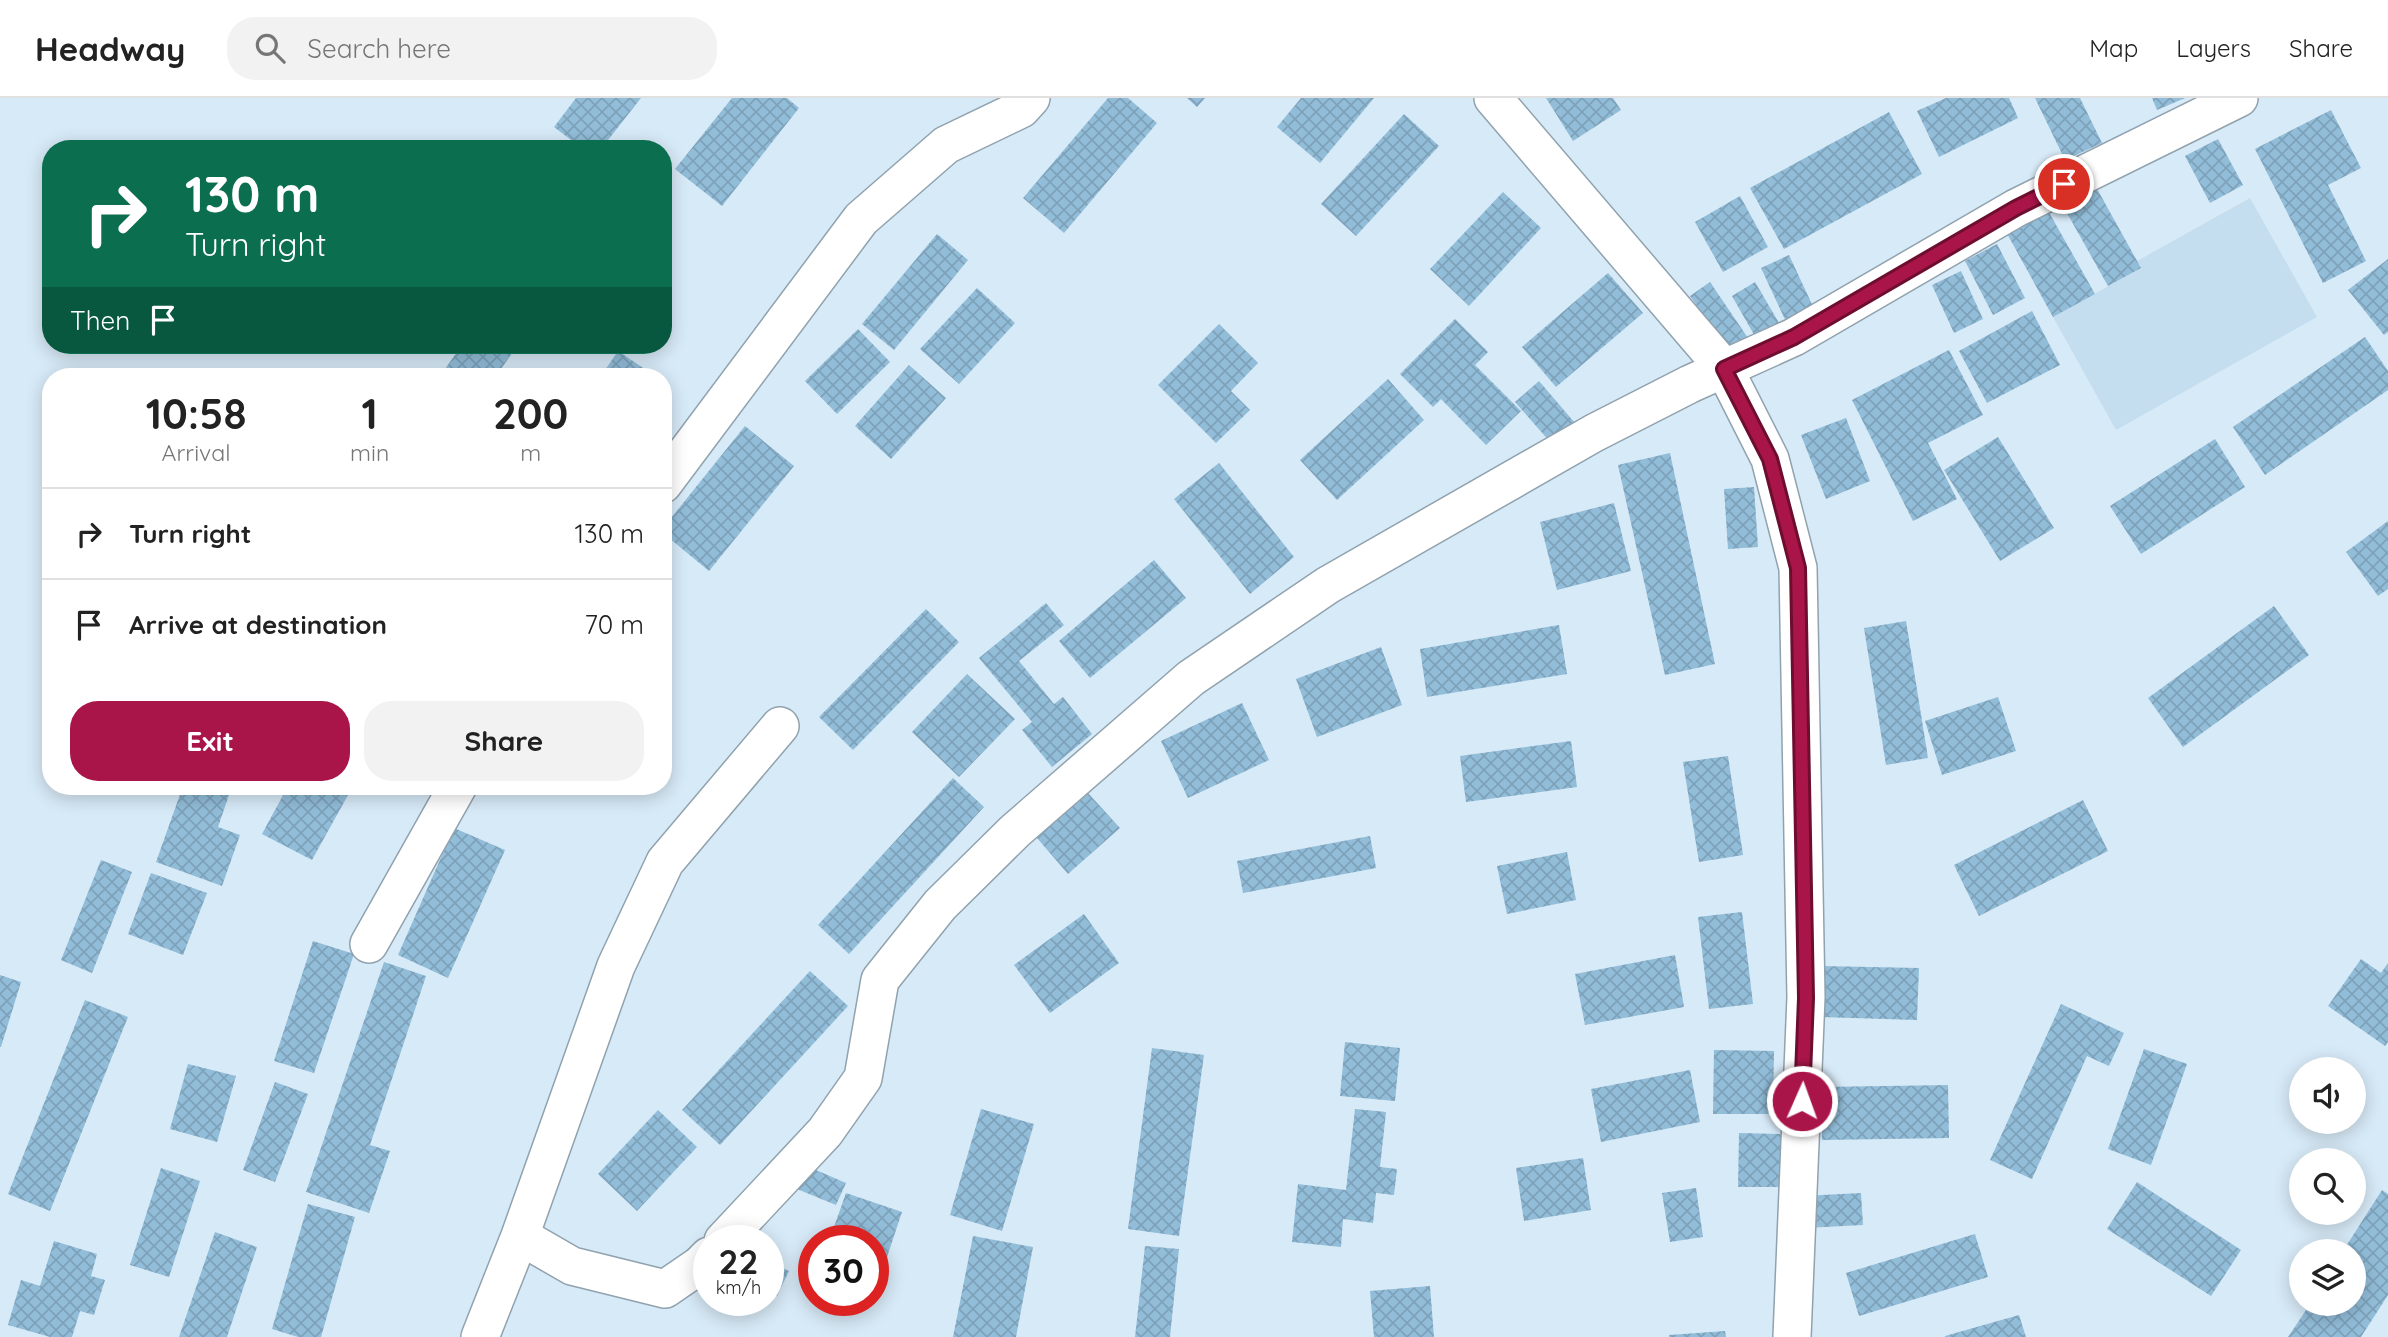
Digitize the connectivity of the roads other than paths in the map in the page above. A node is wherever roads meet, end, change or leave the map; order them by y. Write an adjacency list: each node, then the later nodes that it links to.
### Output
1 (1031, 98): 5 (street)
2 (1493, 98): 4 (street)
3 (2239, 98): 4 (street)
4 (1724, 369): 9 (street); 13 (street)
5 (672, 472)
6 (780, 726): 10 (street)
7 (453, 795): 8 (street)
8 (369, 944)
9 (738, 1225)
10 (520, 1236): 11 (street); 12 (street)
11 (693, 1270)
12 (480, 1337)
13 (1792, 1337)

